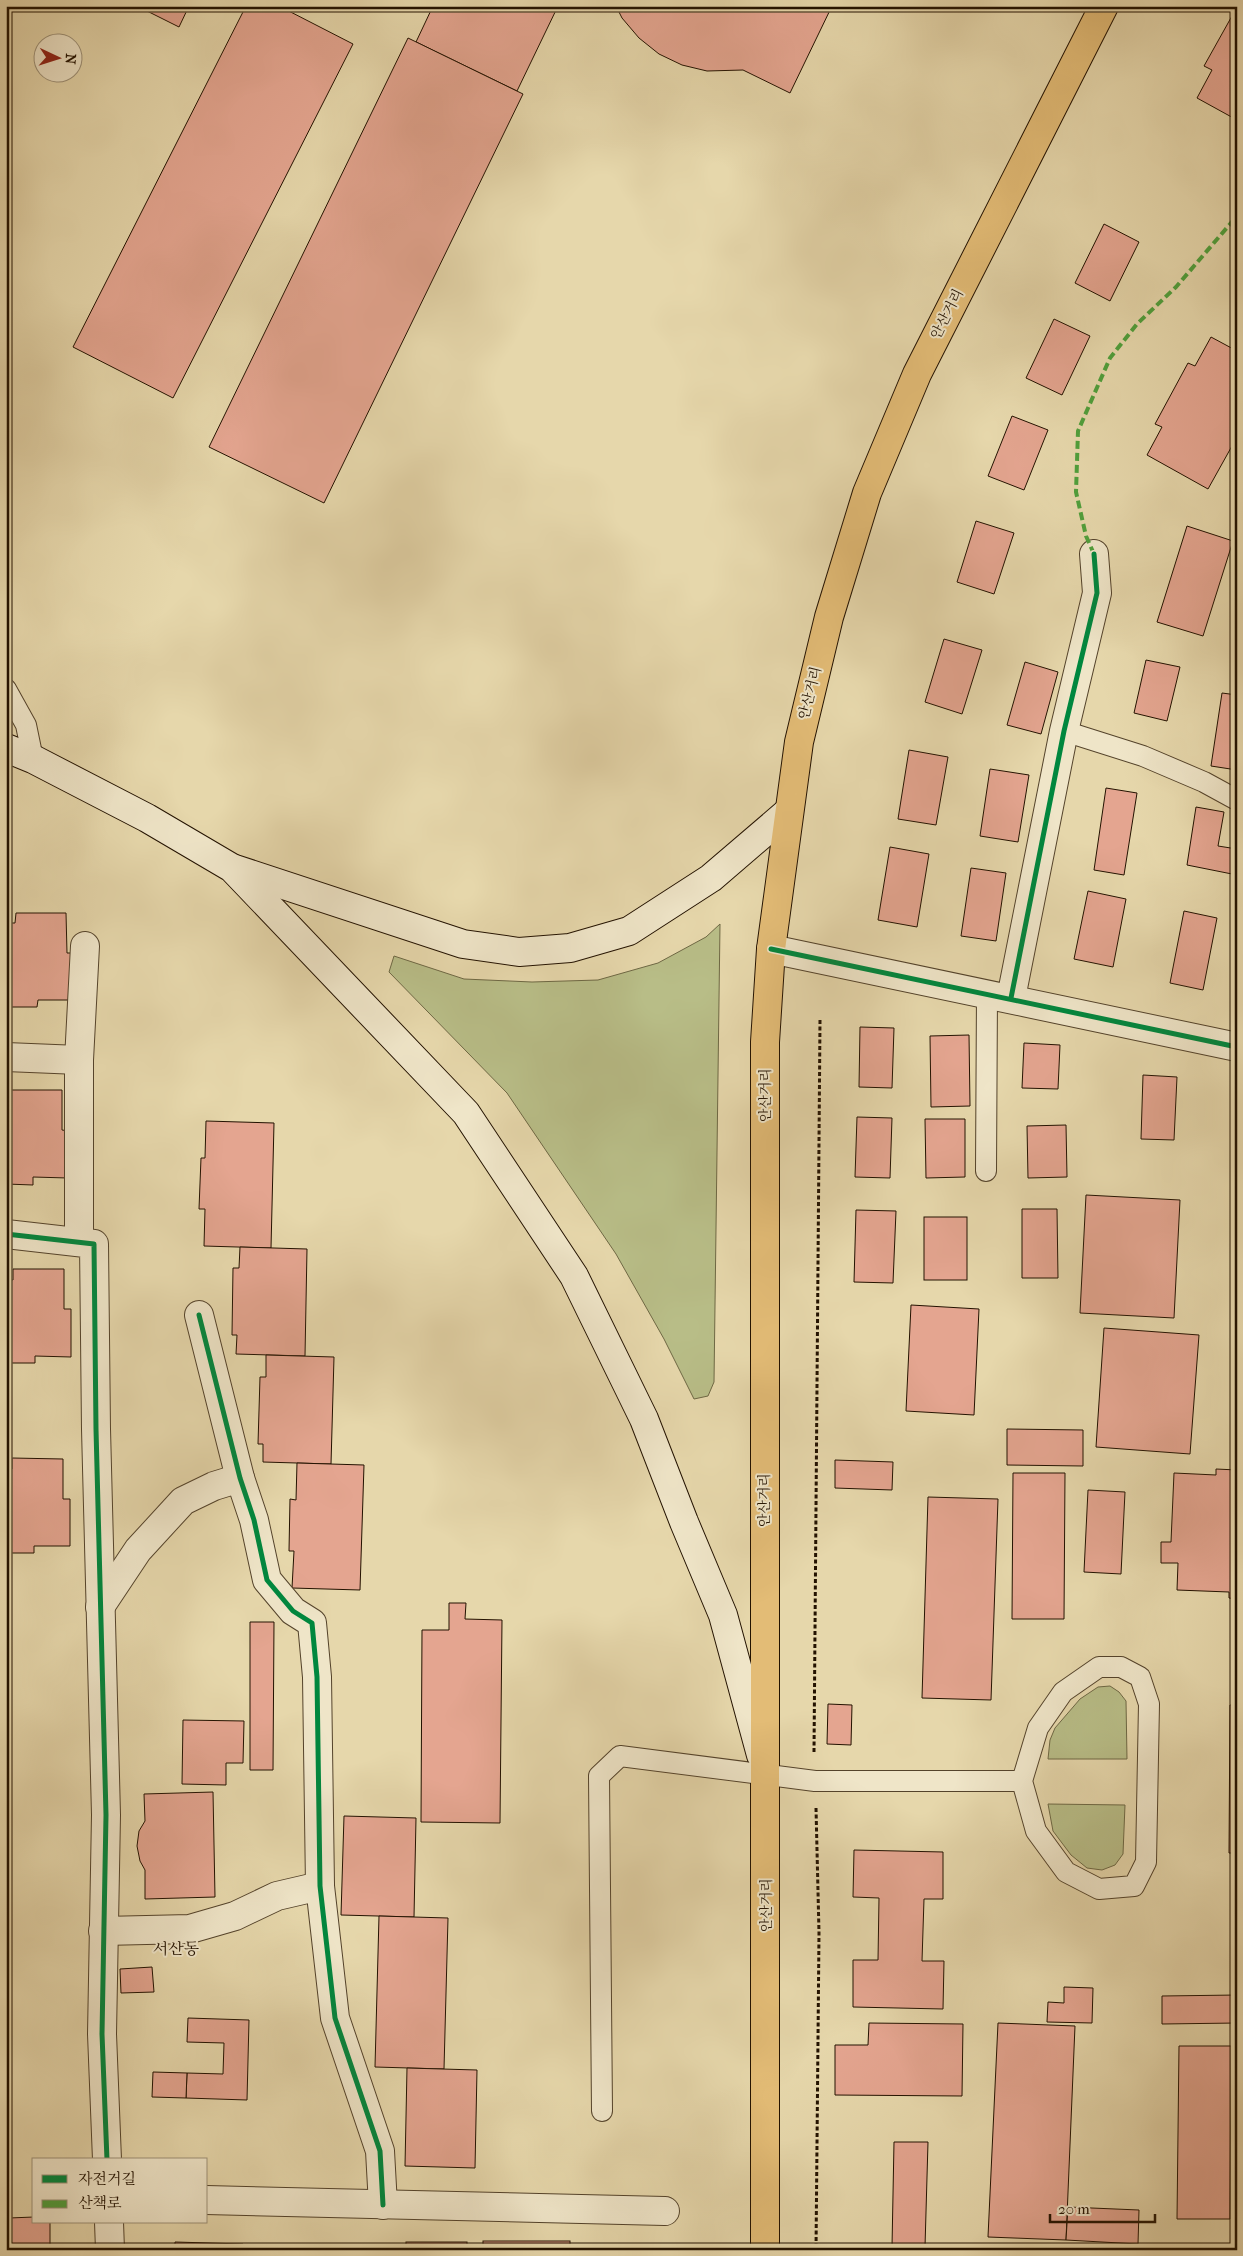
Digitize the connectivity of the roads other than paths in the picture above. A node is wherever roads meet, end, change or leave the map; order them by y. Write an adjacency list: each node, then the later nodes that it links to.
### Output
1 (1104, 6): 8 (main road, 안산거리)
2 (1094, 554): 4 (street)
3 (6, 690): 6 (lane)
4 (1064, 731): 7 (lane); 12 (street)
5 (6, 748): 6 (street)
6 (33, 759): 9 (street)
7 (1237, 800)
8 (788, 812): 9 (street); 11 (main road, 안산거리)
9 (232, 868): 22 (street)
10 (85, 946): 15 (street)
11 (771, 949): 12 (street); 22 (main road, 안산거리)
12 (999, 995): 13 (street); 16 (lane)
13 (1237, 1047)
14 (6, 1057): 15 (street)
15 (79, 1060): 18 (street)
16 (986, 1171)
17 (6, 1234): 18 (street)
18 (79, 1242): 21 (street)
19 (199, 1315): 20 (street)
20 (240, 1478): 21 (street); 24 (street)
21 (100, 1607): 25 (street)
22 (766, 1774): 23 (lane); 26 (lane); 33 (main road, 안산거리)
23 (1022, 1781): 23 (lane)
24 (320, 1886): 25 (street); 29 (street)
25 (104, 1931): 27 (street)
26 (602, 2111)
27 (107, 2158)
28 (208, 2200): 29 (street)
29 (383, 2204): 30 (street)
30 (665, 2211)
31 (109, 2224): 32 (street)
32 (110, 2250)
33 (765, 2250)

